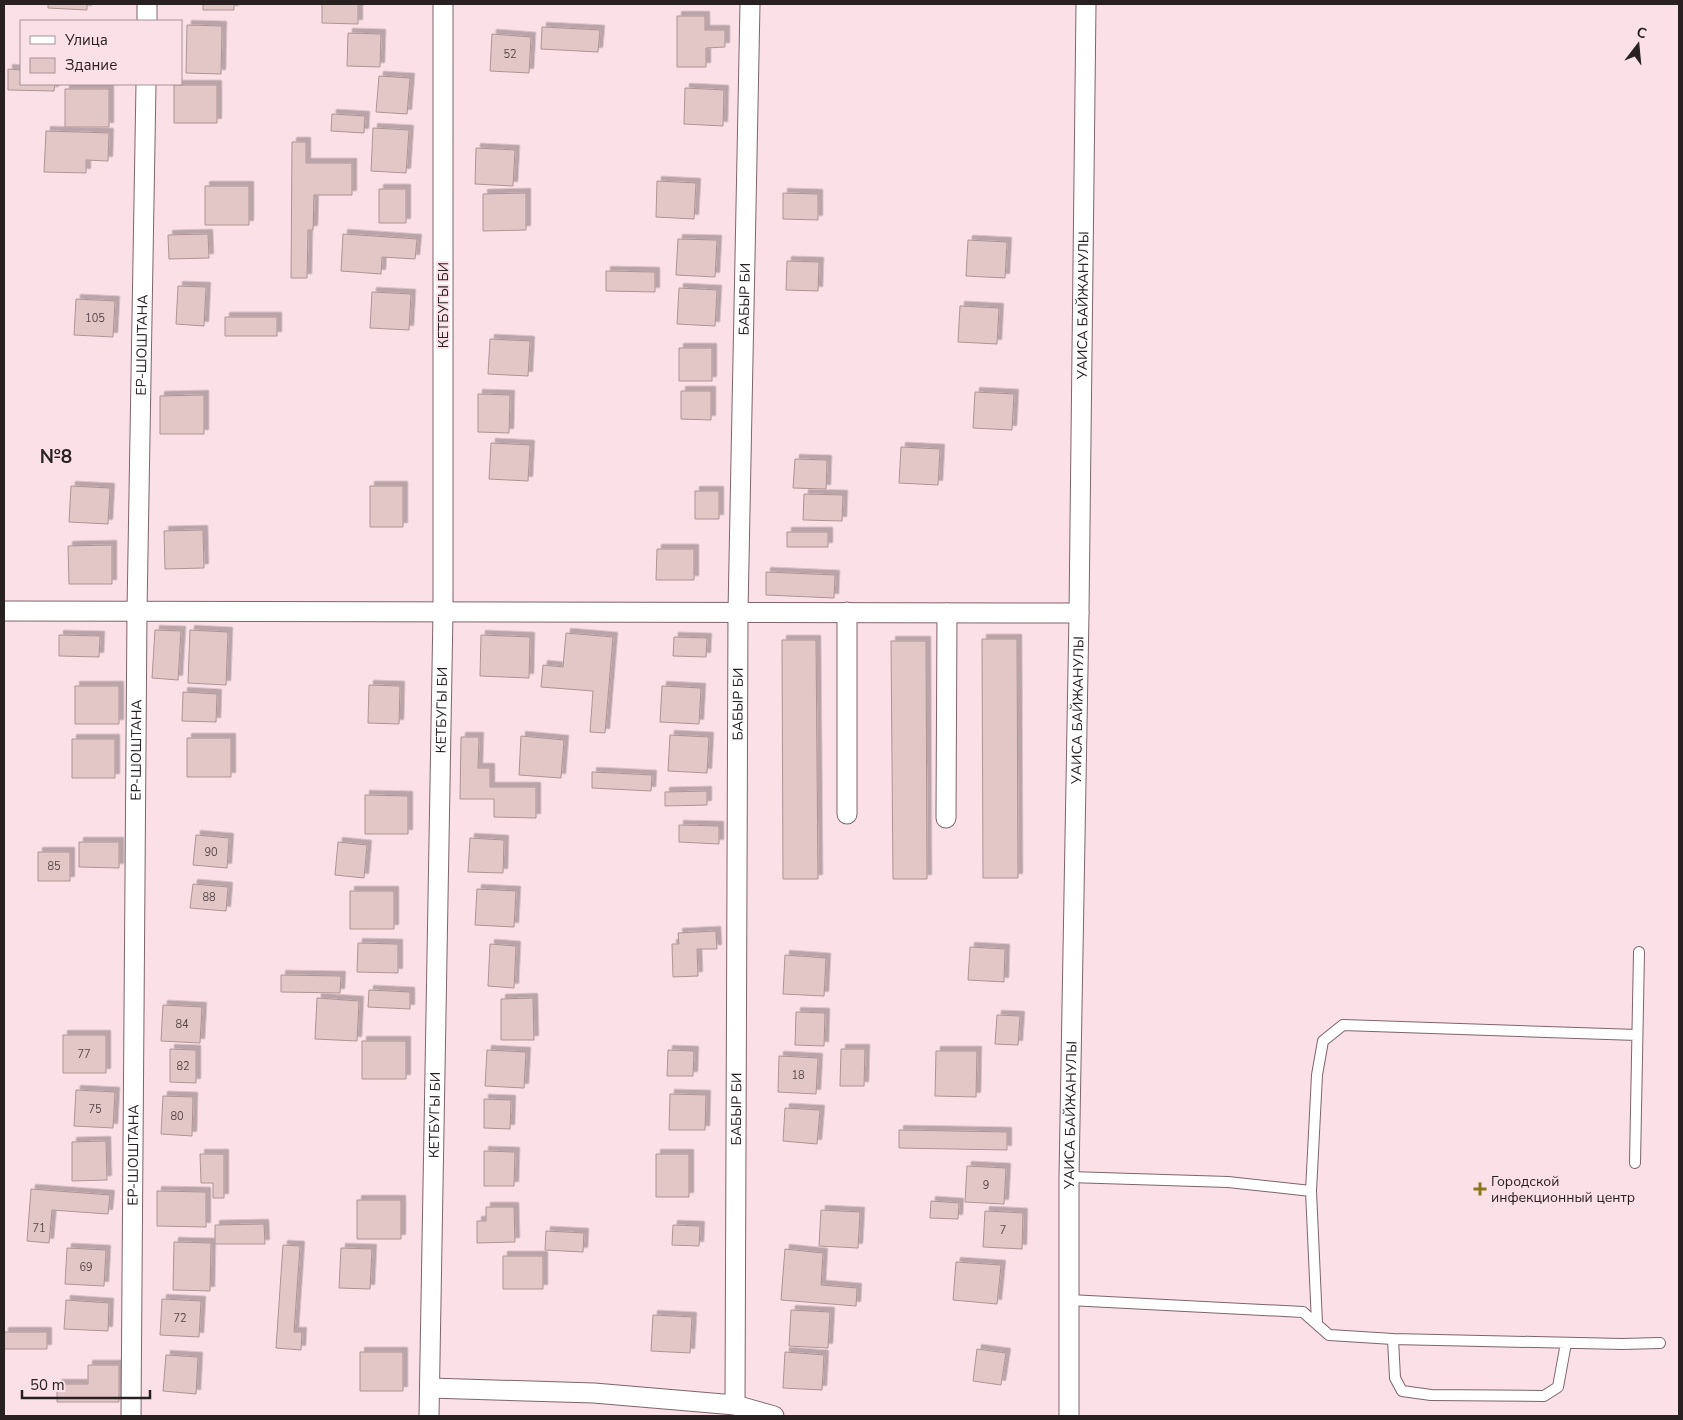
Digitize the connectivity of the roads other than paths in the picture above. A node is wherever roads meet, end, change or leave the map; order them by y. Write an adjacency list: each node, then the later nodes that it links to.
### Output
1 (147, 4): 5 (street)
2 (443, 4): 9 (street, КЕТБУГЫ БИ)
3 (750, 4): 10 (street, БАБЫР БИ)
4 (1086, 4): 13 (street, УАИСА БАЙЖАНУЛЫ)
5 (147, 20)
6 (146, 85): 8 (street, ЕР-ШОШТАНА)
7 (4, 611): 8 (street)
8 (137, 611): 9 (street); 28 (street, ЕР-ШОШТАНА)
9 (443, 612): 10 (street); 26 (street, КЕТБУГЫ БИ)
10 (738, 612): 11 (street); 27 (street, БАБЫР БИ)
11 (847, 612): 12 (street); 14 (street)
12 (947, 613): 13 (street); 15 (street)
13 (1079, 613): 19 (street, УАИСА БАЙЖАНУЛЫ)
14 (847, 814)
15 (946, 818)
16 (1639, 952): 17 (lane)
17 (1637, 1035): 18 (lane); 20 (lane)
18 (1635, 1162)
19 (1069, 1177): 20 (lane); 21 (street, УАИСА БАЙЖАНУЛЫ)
20 (1311, 1191): 22 (lane)
21 (1069, 1300): 22 (lane); 31 (street, УАИСА БАЙЖАНУЛЫ)
22 (1317, 1323): 23 (lane)
23 (1393, 1339): 24 (lane); 24 (lane)
24 (1566, 1342): 25 (lane)
25 (1660, 1343)
26 (430, 1388): 27 (street); 29 (street, КЕТБУГЫ БИ)
27 (735, 1405): 30 (street)
28 (131, 1416)
29 (429, 1416)
30 (774, 1416)
31 (1070, 1416)

